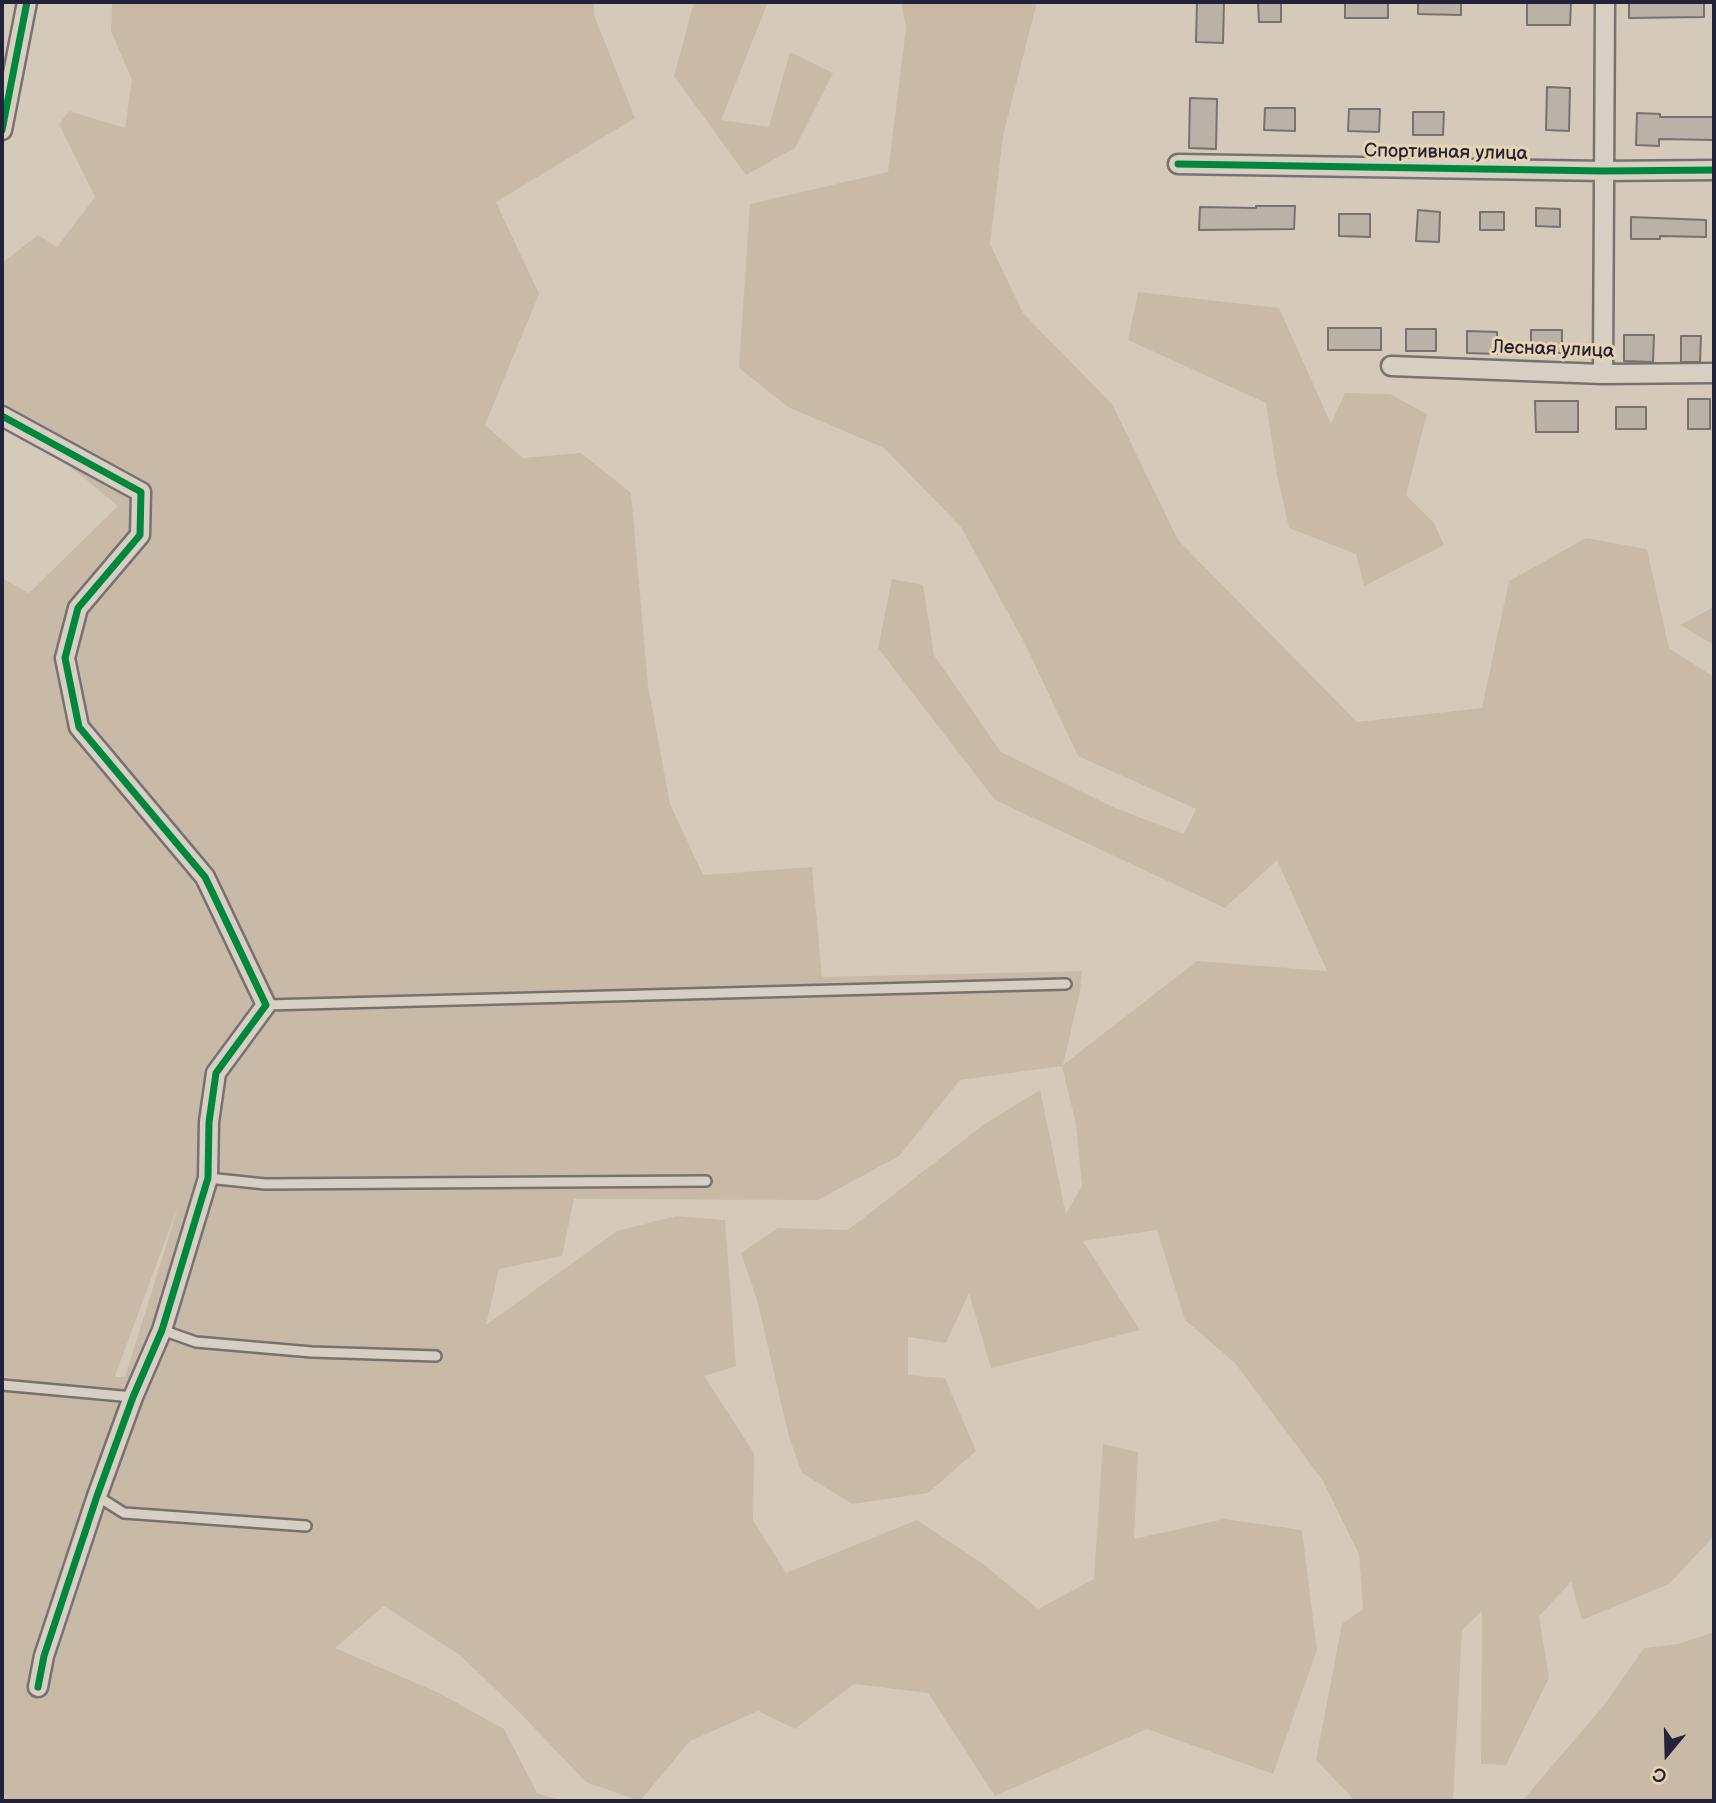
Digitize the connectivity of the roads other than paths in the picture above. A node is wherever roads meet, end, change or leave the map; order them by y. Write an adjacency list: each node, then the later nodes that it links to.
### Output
1 (27, 2): 3 (street)
2 (1605, 2): 6 (street)
3 (2, 130)
4 (1178, 164): 6 (street, Спортивная улица)
5 (1714, 170): 6 (street, Спортивная улица)
6 (1604, 171): 8 (street)
7 (1391, 366): 8 (street, Лесная улица)
8 (1603, 373): 9 (street, Лесная улица)
9 (1714, 373)
10 (2, 416): 12 (street)
11 (1066, 984): 12 (lane)
12 (266, 1005): 13 (street)
13 (208, 1178): 14 (lane); 15 (street)
14 (706, 1181)
15 (162, 1330): 16 (lane); 18 (street)
16 (436, 1356)
17 (2, 1385): 18 (lane)
18 (133, 1397): 19 (street)
19 (97, 1496): 20 (lane); 21 (street)
20 (306, 1526)
21 (38, 1687)

